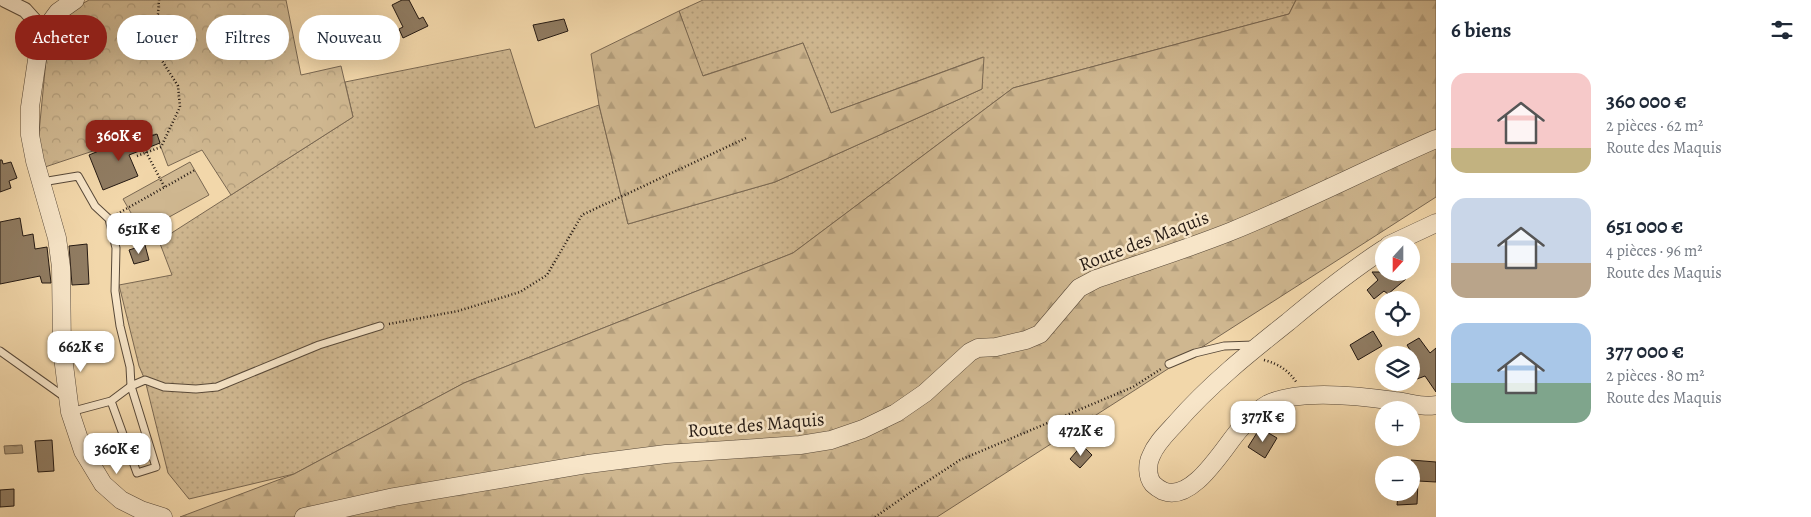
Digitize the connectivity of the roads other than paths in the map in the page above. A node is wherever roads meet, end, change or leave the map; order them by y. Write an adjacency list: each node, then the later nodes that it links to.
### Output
1 (5, 0): 3 (street)
2 (75, 0): 4 (street)
3 (29, 15)
4 (56, 15)
5 (37, 60): 7 (street)
6 (1436, 139): 21 (street, Route des Maquis)
7 (42, 182): 15 (lane); 18 (street)
8 (1436, 223): 9 (street)
9 (1409, 236)
10 (1375, 255): 12 (street)
11 (380, 326): 15 (lane)
12 (1254, 349): 14 (lane); 17 (street)
13 (0, 350): 18 (lane)
14 (1169, 364)
15 (130, 386): 16 (lane); 16 (lane)
16 (111, 401): 18 (lane)
17 (1436, 405)
18 (69, 406): 19 (street)
19 (140, 514): 20 (street)
20 (163, 517)
21 (304, 517)

